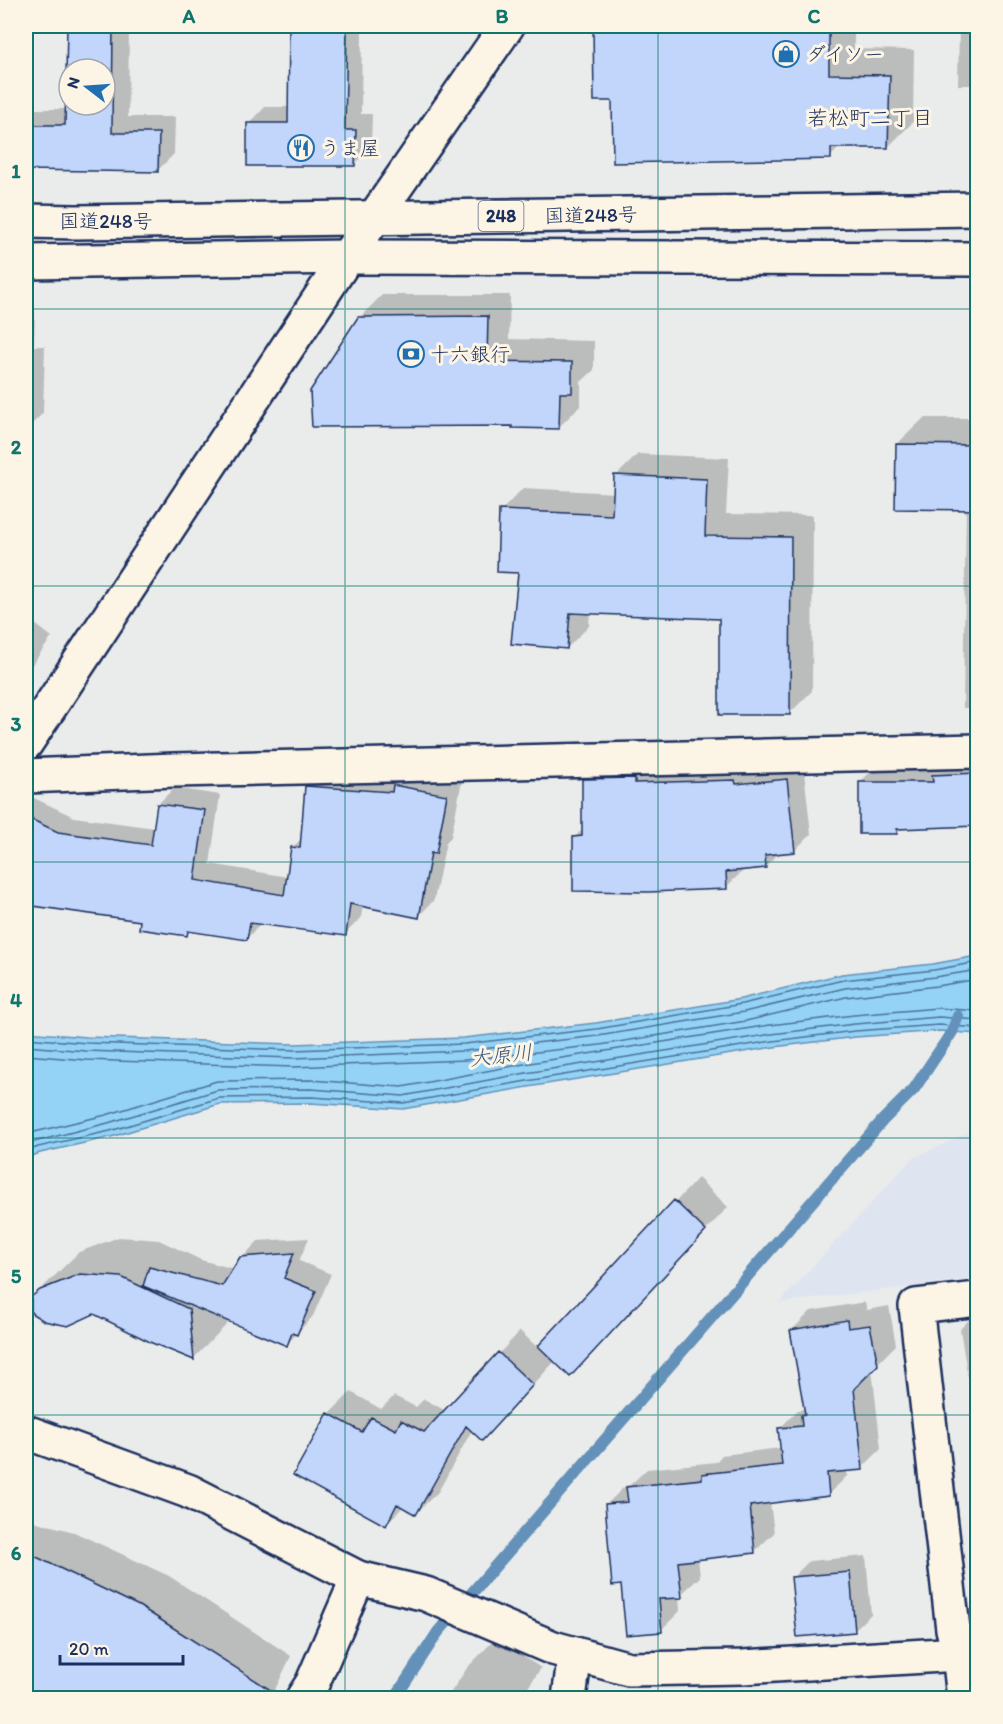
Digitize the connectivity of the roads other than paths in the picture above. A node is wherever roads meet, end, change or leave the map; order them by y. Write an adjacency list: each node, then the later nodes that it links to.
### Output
1 (507, 26): 3 (main road)
2 (978, 209): 3 (main road, 国道248号 / 248)
3 (375, 218): 4 (main road, 国道248号 / 248); 5 (main road)
4 (26, 221)
5 (347, 257): 6 (main road, 国道248号 / 248); 7 (main road, 国道248号 / 248); 8 (main road)
6 (978, 259)
7 (26, 262)
8 (26, 743)
9 (978, 751): 10 (main road)
10 (26, 776)
11 (978, 1299): 14 (main road)
12 (26, 1432): 13 (main road)
13 (358, 1578): 15 (main road); 16 (main road)
14 (968, 1652): 15 (main road); 18 (main road)
15 (575, 1654): 17 (main road)
16 (303, 1698)
17 (569, 1698)
18 (964, 1698)

